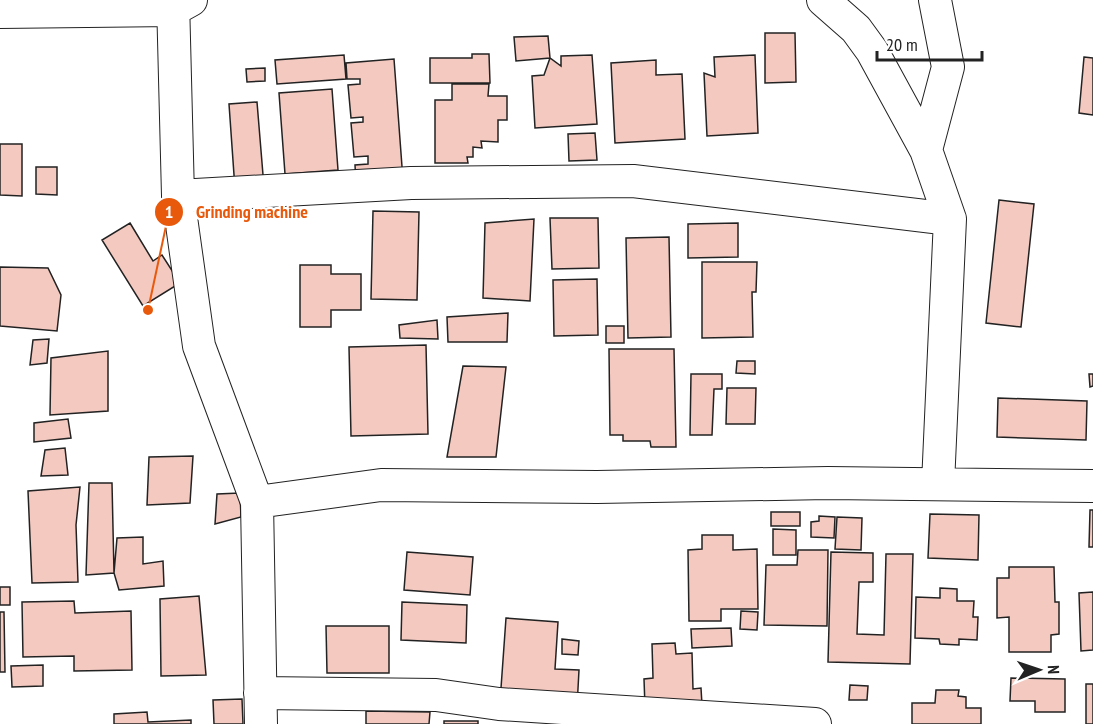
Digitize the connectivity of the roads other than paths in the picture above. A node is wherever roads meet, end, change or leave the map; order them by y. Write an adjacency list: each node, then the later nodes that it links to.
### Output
1 (823, 0): 5 (street)
2 (935, 0): 5 (street)
3 (179, 3): 4 (street); 6 (street)
4 (0, 12)
5 (926, 150): 7 (street)
6 (178, 196): 7 (street); 10 (street)
7 (950, 219): 8 (street)
8 (938, 484): 9 (street); 10 (street)
9 (1093, 486)
10 (257, 502): 11 (street)
11 (260, 693): 12 (street); 13 (street)
12 (499, 714): 14 (street)
13 (261, 724)
14 (815, 724)

